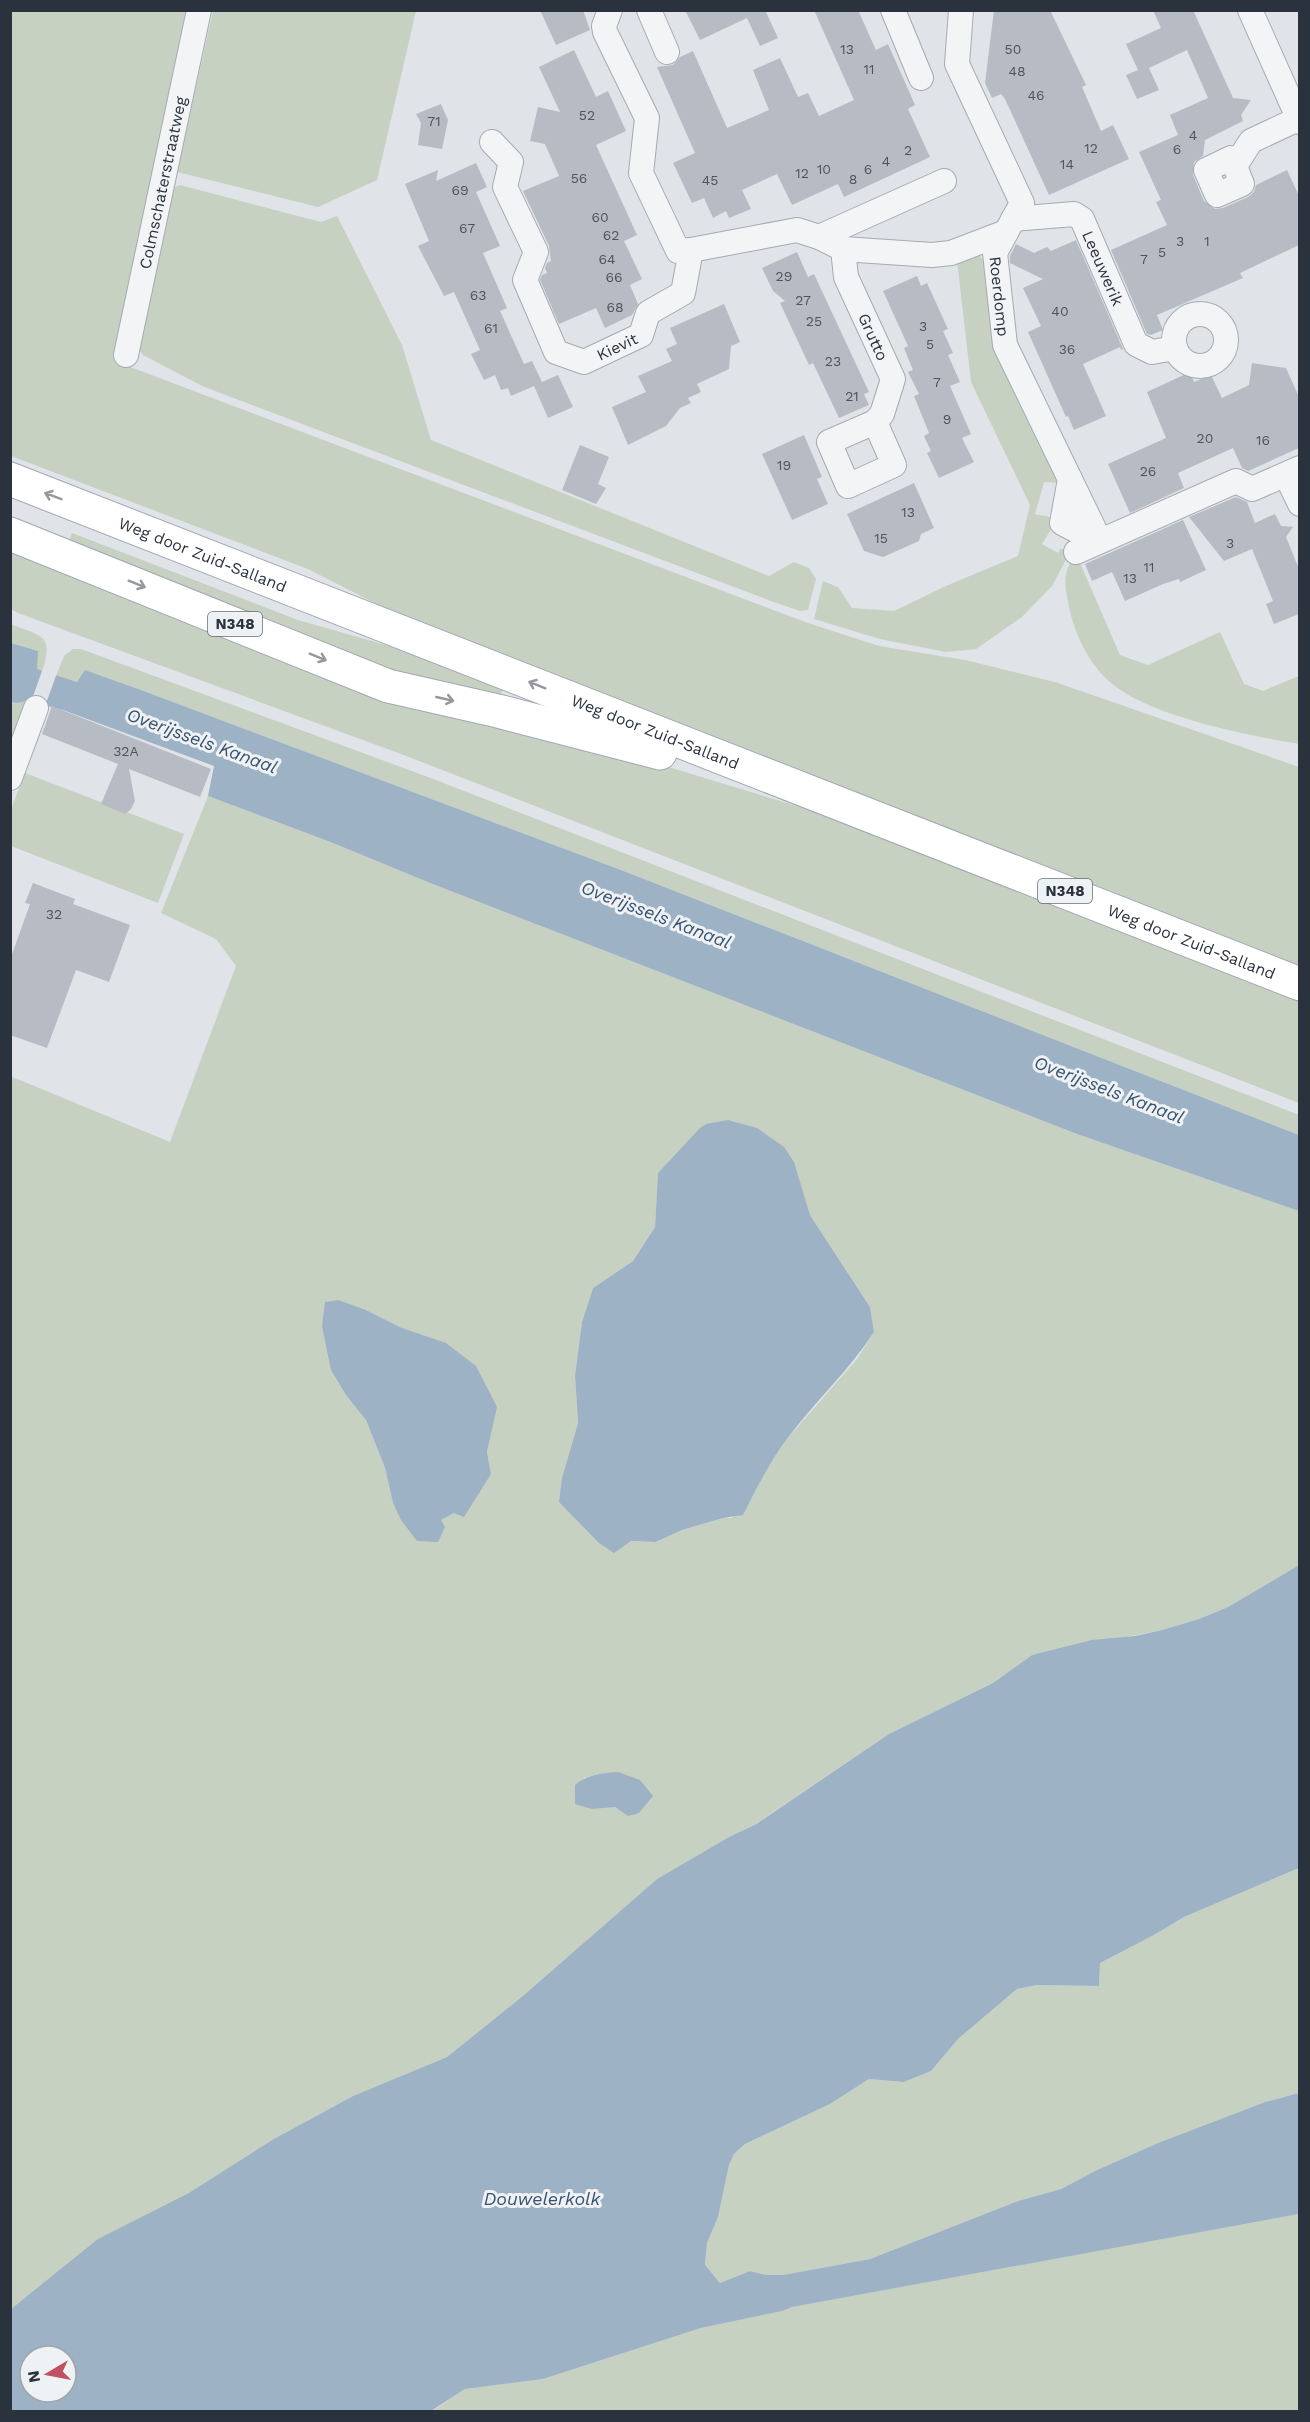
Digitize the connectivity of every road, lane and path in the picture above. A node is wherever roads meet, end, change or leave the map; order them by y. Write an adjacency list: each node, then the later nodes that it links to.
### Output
1 (199, 10): 18 (street, Colmschaterstraatweg)
2 (610, 10): 16 (street)
3 (649, 10): 7 (street)
4 (893, 10): 8 (street)
5 (961, 10): 13 (street, Roerdomp)
6 (1250, 10): 9 (street)
7 (667, 52)
8 (921, 78)
9 (1299, 120): 11 (street)
10 (492, 142): 16 (street, Kievit)
11 (1235, 166)
12 (944, 181): 14 (street)
13 (1010, 225): 15 (street); 17 (street, Leeuwerik); 24 (street, Roerdomp)
14 (819, 237): 15 (street); 16 (street)
15 (843, 249): 19 (street, Grutto)
16 (692, 250)
17 (1174, 348)
18 (126, 355)
19 (875, 422)
20 (1293, 471): 22 (street); 24 (street)
21 (10, 479): 28 (main road, Weg door Zuid-Salland / N348, one-way to 21)
22 (1299, 504)
23 (10, 534): 28 (main road, N348, one-way to 28)
24 (1099, 541): 25 (street)
25 (1076, 552)
26 (36, 708): 27 (street)
27 (10, 778)
28 (830, 799): 29 (main road, Weg door Zuid-Salland / N348)
29 (1299, 984)

